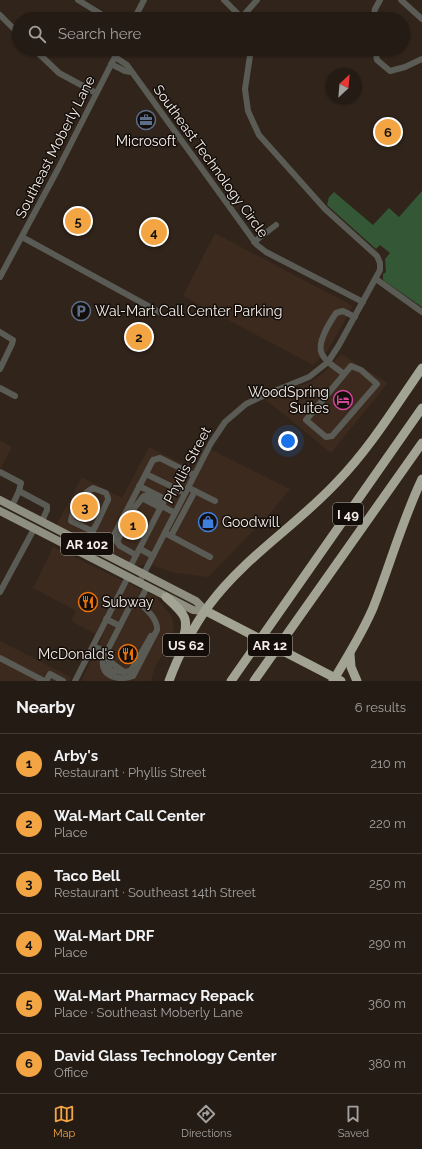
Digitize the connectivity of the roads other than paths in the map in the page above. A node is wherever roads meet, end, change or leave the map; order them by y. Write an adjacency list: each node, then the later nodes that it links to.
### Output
1 (78, 0): 7 (street)
2 (144, 0): 8 (street)
3 (224, 0): 9 (street)
4 (257, 0): 10 (street)
5 (380, 0): 11 (street)
6 (401, 0): 13 (street)
7 (98, 12)
8 (138, 12)
9 (236, 12)
10 (247, 12)
11 (374, 12)
12 (0, 15): 14 (street)
13 (422, 19)
14 (12, 27)
15 (41, 56): 22 (street)
16 (250, 56): 27 (street)
17 (376, 56): 19 (street)
18 (115, 57): 20 (street, Southeast Moberly Lane); 21 (street, Southeast Technology Circle)
19 (422, 59)
20 (111, 64): 21 (street); 22 (street, Southeast Moberly Lane)
21 (131, 72): 25 (street, Southeast Technology Circle)
22 (96, 93): 24 (street, Southeast Moberly Lane)
23 (276, 225): 25 (street)
24 (22, 238): 26 (street, Southeast Moberly Lane); 29 (street)
25 (254, 242): 28 (street, Southeast Technology Circle)
26 (0, 277)
27 (376, 280): 28 (street, Phyllis Street); 30 (street)
28 (363, 302): 31 (street, Phyllis Street)
29 (159, 312)
30 (422, 312)
31 (355, 317): 33 (street, Phyllis Street); 33 (street)
32 (0, 332): 35 (street)
33 (328, 362): 36 (street); 43 (street, Phyllis Street)
34 (422, 368): 75 (highway)
35 (0, 369)
36 (344, 374): 36 (street)
37 (0, 388): 38 (street)
38 (15, 396)
39 (422, 408): 89 (highway, I 49)
40 (422, 443): 90 (highway, I 49)
41 (0, 472): 47 (street)
42 (146, 474): 43 (street); 45 (street); 46 (street)
43 (194, 475): 46 (street, Phyllis Street)
44 (422, 479): 81 (highway)
45 (139, 486): 52 (street); 58 (street)
46 (186, 490): 48 (street); 54 (street, Phyllis Street)
47 (19, 491): 51 (street); 55 (street)
48 (195, 491): 50 (street); 59 (street)
49 (0, 500): 51 (main road, AR 102)
50 (215, 501)
51 (12, 506): 55 (main road, AR 102)
52 (162, 506): 54 (street); 60 (street); 62 (street)
53 (0, 511): 56 (main road, AR 102)
54 (175, 513): 59 (street, Phyllis Street)
55 (42, 521): 61 (main road, AR 102)
56 (34, 529): 63 (main road, AR 102); 72 (street)
57 (92, 531): 57 (street); 61 (street)
58 (114, 535): 60 (street); 64 (street)
59 (168, 535): 66 (street, Phyllis Street); 67 (street)
60 (117, 542): 65 (street)
61 (86, 544): 63 (street); 64 (main road, AR 102)
62 (140, 549): 65 (street); 66 (street)
63 (79, 552): 70 (main road, AR 102)
64 (102, 552): 68 (main road, AR 102)
65 (136, 555): 68 (street)
66 (153, 556): 69 (street, Phyllis Street)
67 (210, 557)
68 (130, 567): 69 (main road, AR 102)
69 (144, 574): 71 (street, Phyllis Street); 75 (main road, AR 102)
70 (128, 577): 71 (main road, AR 102); 76 (street)
71 (143, 585): 73 (main road, AR 102); 74 (street, Phyllis Street)
72 (0, 592)
73 (166, 597): 75 (main road, AR 102); 83 (highway, US 62)
74 (139, 603): 77 (street); 78 (street)
75 (206, 611): 83 (highway, US 62); 84 (highway, AR 12)
76 (106, 619): 77 (street); 79 (street)
77 (120, 626): 80 (street)
78 (157, 630): 80 (street); 80 (street)
79 (93, 646): 80 (street); 87 (street)
80 (107, 653)
81 (350, 654): 84 (highway); 91 (highway)
82 (0, 658): 85 (street)
83 (177, 659): 88 (highway, US 62)
84 (336, 680)
85 (45, 681): 86 (street)
86 (63, 681)
87 (75, 681)
88 (169, 681)
89 (231, 681)
90 (254, 681)
91 (357, 681)

